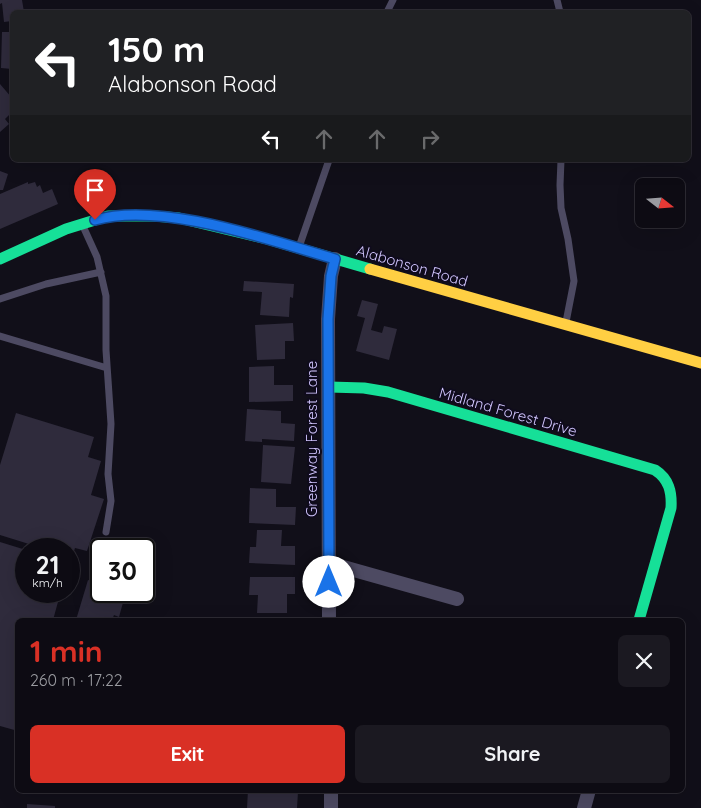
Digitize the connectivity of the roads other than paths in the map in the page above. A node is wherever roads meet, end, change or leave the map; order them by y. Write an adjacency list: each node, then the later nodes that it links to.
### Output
1 (328, 162): 4 (lane)
2 (561, 162): 9 (lane)
3 (82, 224): 4 (street, Alabonson Road); 5 (street, Alabonson Road); 7 (lane)
4 (298, 249): 6 (street, Alabonson Road)
5 (0, 259)
6 (335, 259): 9 (street, Alabonson Road); 13 (street, Greenway Forest Lane)
7 (100, 272): 8 (lane); 12 (lane)
8 (0, 299)
9 (566, 325): 11 (street, Alabonson Road)
10 (0, 336): 12 (lane)
11 (701, 363)
12 (107, 368): 14 (lane)
13 (329, 387): 15 (street, Greenway Forest Lane); 18 (street, Midland Forest Drive)
14 (106, 532)
15 (329, 563): 16 (street); 17 (street, Greenway Forest Lane)
16 (457, 599)
17 (329, 618)
18 (640, 618)
19 (331, 793): 21 (street)
20 (588, 793): 22 (street)
21 (331, 808)
22 (584, 808)

